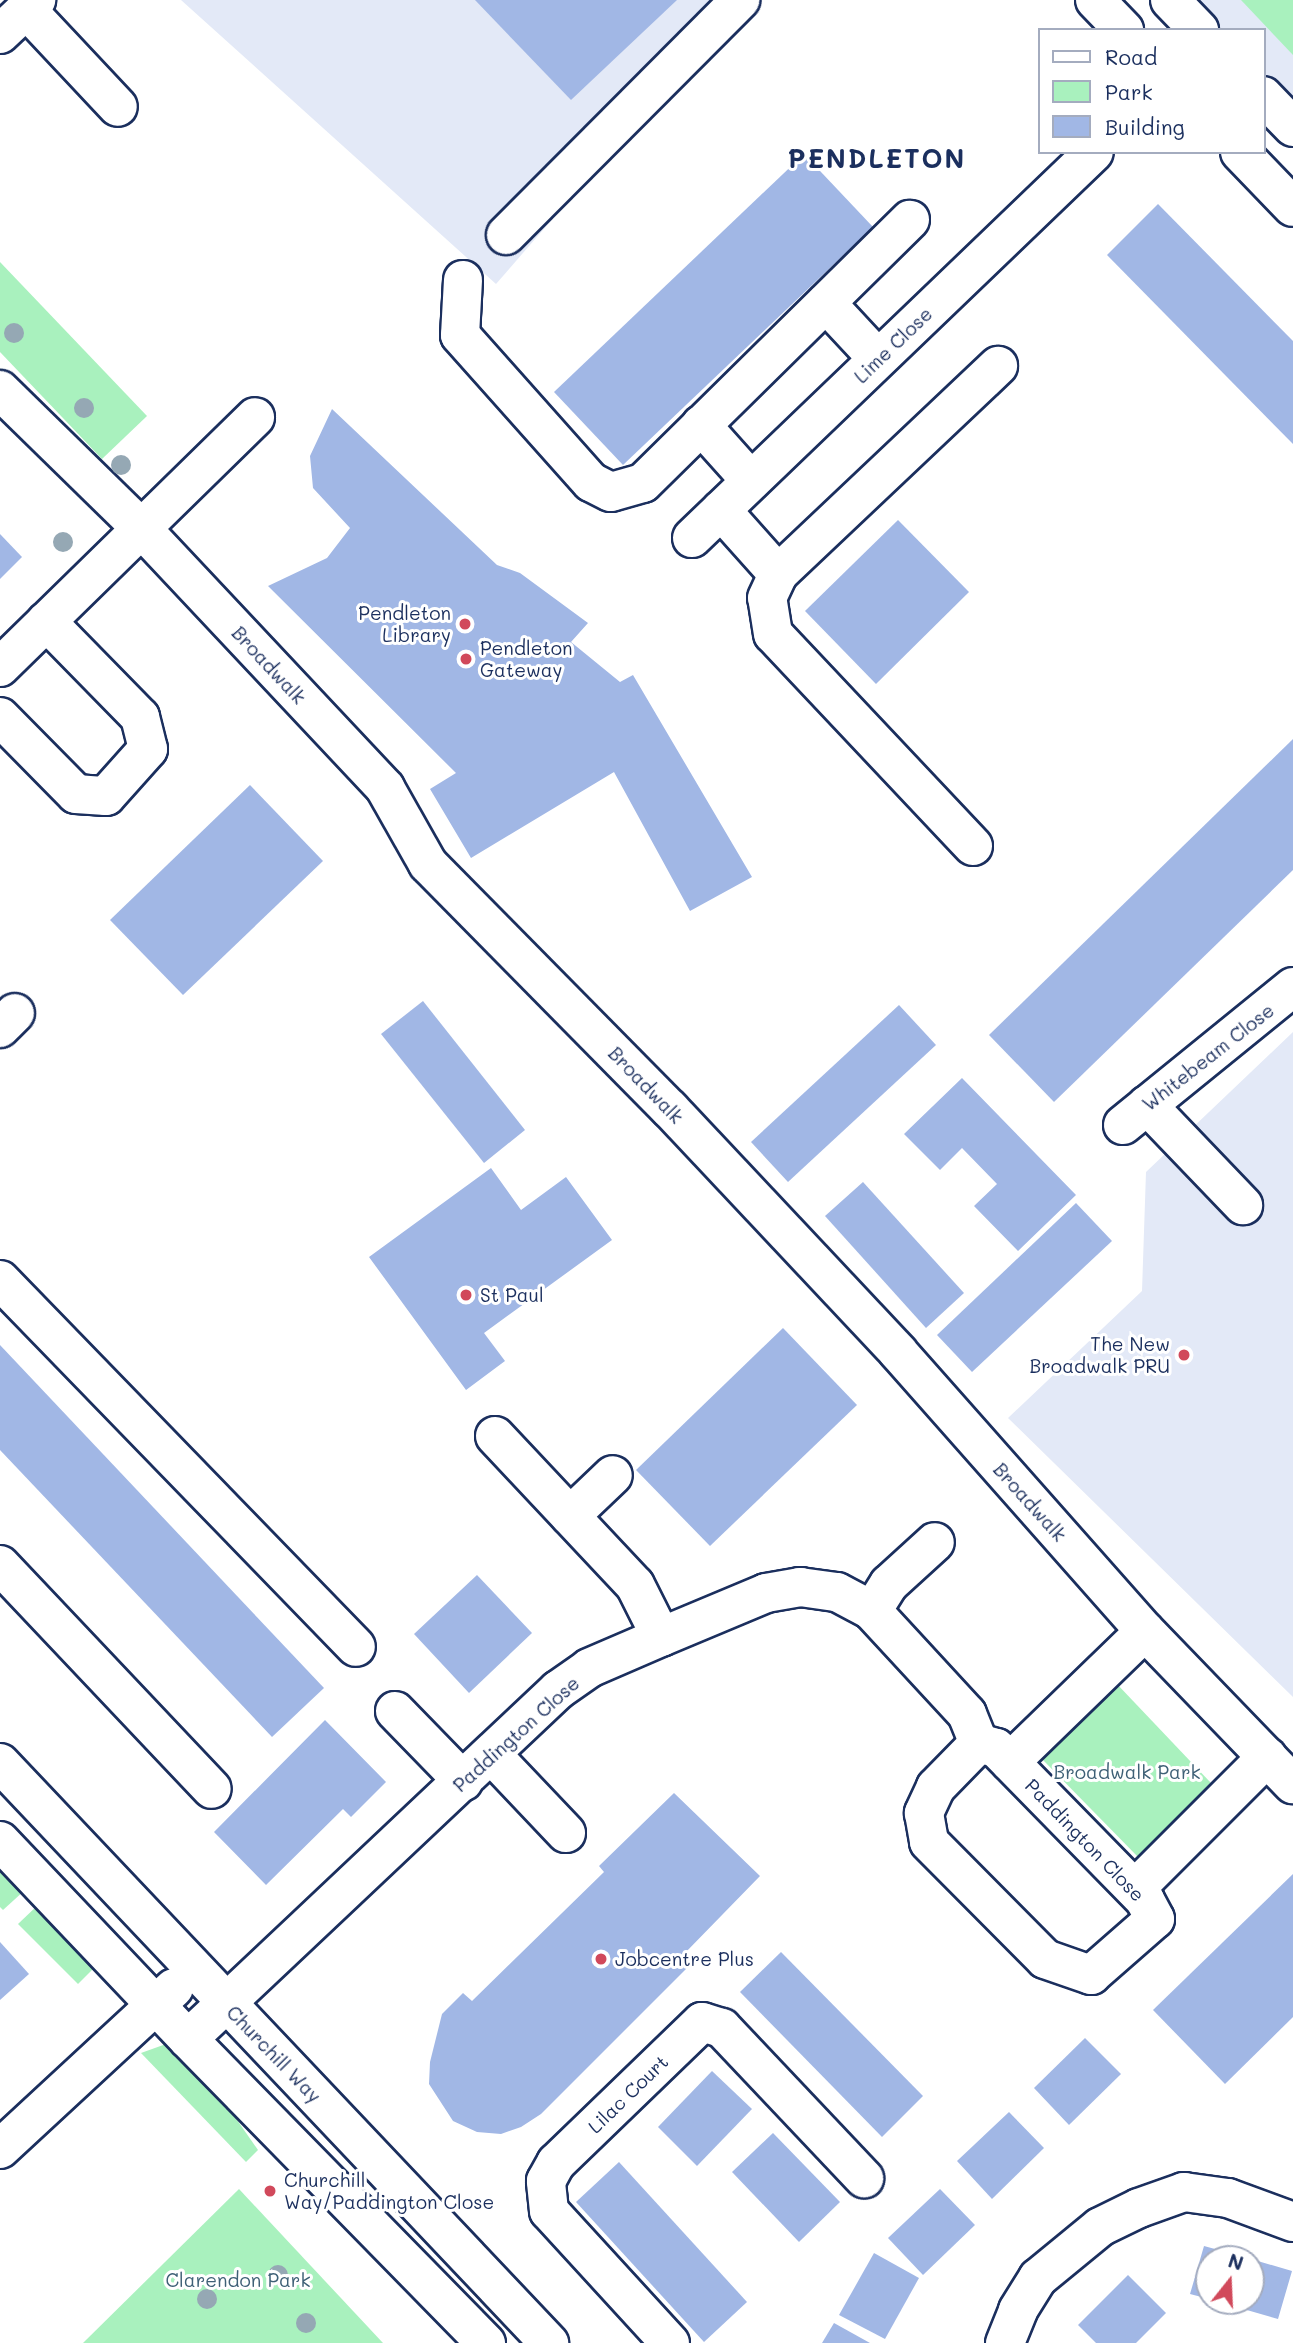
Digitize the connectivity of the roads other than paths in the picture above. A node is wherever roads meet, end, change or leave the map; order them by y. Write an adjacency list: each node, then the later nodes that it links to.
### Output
1 (740, 0): 14 (street)
2 (1095, 0): 5 (street)
3 (1170, 0): 6 (street)
4 (21, 14): 8 (street)
5 (1122, 28)
6 (1197, 28)
7 (1265, 98): 9 (street)
8 (118, 107)
9 (1293, 127)
10 (1092, 154): 17 (street, Lime Close)
11 (1242, 154): 12 (street)
12 (1293, 207)
13 (910, 220): 16 (street)
14 (506, 235)
15 (463, 280): 21 (street)
16 (826, 303): 17 (street); 21 (street)
17 (878, 359): 22 (street, Lime Close)
18 (998, 366): 26 (street)
19 (0, 390): 24 (street, Broadwalk)
20 (256, 418): 24 (street)
21 (701, 425): 22 (street)
22 (751, 481): 23 (street, Lime Close)
23 (721, 510): 25 (street, Lime Close); 26 (street)
24 (143, 530): 27 (street); 40 (street, Broadwalk)
25 (692, 538)
26 (778, 574): 30 (street)
27 (47, 621): 28 (street); 29 (street)
28 (0, 667)
29 (0, 717)
30 (973, 846)
31 (1293, 987): 32 (street, Whitebeam Close)
32 (1243, 1205)
33 (0, 1280): 42 (street)
34 (495, 1436): 36 (street)
35 (613, 1475): 36 (street)
36 (570, 1516): 41 (street)
37 (935, 1542): 39 (street)
38 (0, 1565): 50 (street)
39 (872, 1611): 41 (street, Paddington Close); 44 (street, Paddington Close)
40 (1145, 1631): 44 (street); 46 (street, Broadwalk)
41 (661, 1637): 45 (street, Paddington Close)
42 (356, 1647)
43 (395, 1711): 48 (street)
44 (994, 1752): 53 (street, Paddington Close); 53 (street, Paddington Close)
45 (491, 1754): 48 (street, Paddington Close); 51 (street)
46 (1267, 1757): 49 (street, Broadwalk); 53 (street)
47 (0, 1763): 54 (street, Churchill Way)
48 (463, 1781): 55 (street, Paddington Close)
49 (1293, 1784)
50 (212, 1789)
51 (566, 1833)
52 (0, 1841): 56 (street)
53 (1135, 1889)
54 (194, 1969): 55 (street, Churchill Way); 56 (street)
55 (226, 2004): 57 (street, Paddington Close); 62 (street, Churchill Way)
56 (157, 2005): 57 (street); 58 (street)
57 (188, 2039): 61 (street)
58 (0, 2149)
59 (864, 2178): 63 (street, Lilac Court)
60 (1293, 2222): 64 (street)
61 (486, 2343)
62 (550, 2343)
63 (670, 2343)
64 (1004, 2343)

